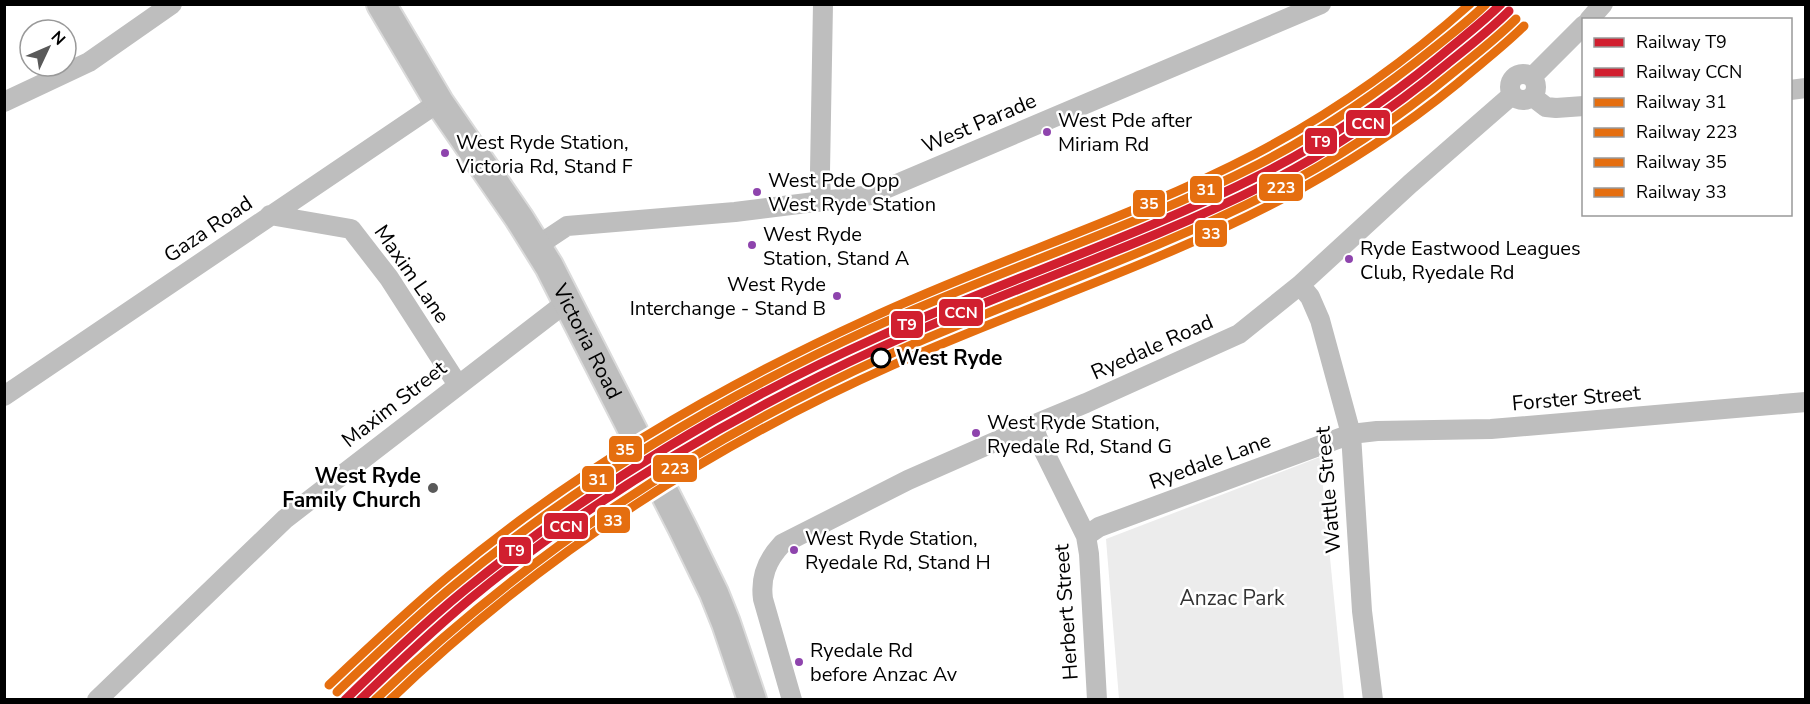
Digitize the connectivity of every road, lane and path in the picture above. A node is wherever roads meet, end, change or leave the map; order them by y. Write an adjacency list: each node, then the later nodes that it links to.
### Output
1 (172, 4): 9 (street)
2 (381, 4): 10 (highway, Victoria Road)
3 (823, 4): 12 (street)
4 (1321, 4): 12 (street, West Parade)
5 (1603, 4): 6 (street)
6 (1590, 18)
7 (1582, 27): 8 (street)
8 (1532, 87): 11 (street); 15 (street, Ryedale Road)
9 (4, 102)
10 (439, 102): 13 (street, Gaza Road); 14 (highway, Victoria Road)
11 (1582, 106)
12 (821, 202): 14 (street, West Parade)
13 (270, 215): 17 (street, Maxim Lane); 18 (street, Gaza Road)
14 (537, 246): 16 (highway, Victoria Road)
15 (1300, 285): 20 (street, Ryedale Road); 21 (street, Wattle Street)
16 (568, 301): 17 (street, Maxim Street); 24 (highway, Victoria Road)
17 (458, 385): 23 (street, Maxim Street)
18 (4, 396)
19 (1806, 402): 21 (street, Forster Street)
20 (1033, 425): 22 (street, Herbert Street); 25 (street, Ryedale Road)
21 (1351, 434): 22 (street, Ryedale Lane); 27 (street, Wattle Street)
22 (1086, 536): 26 (street, Herbert Street)
23 (97, 699)
24 (752, 699)
25 (792, 699)
26 (1096, 699)
27 (1373, 699)

